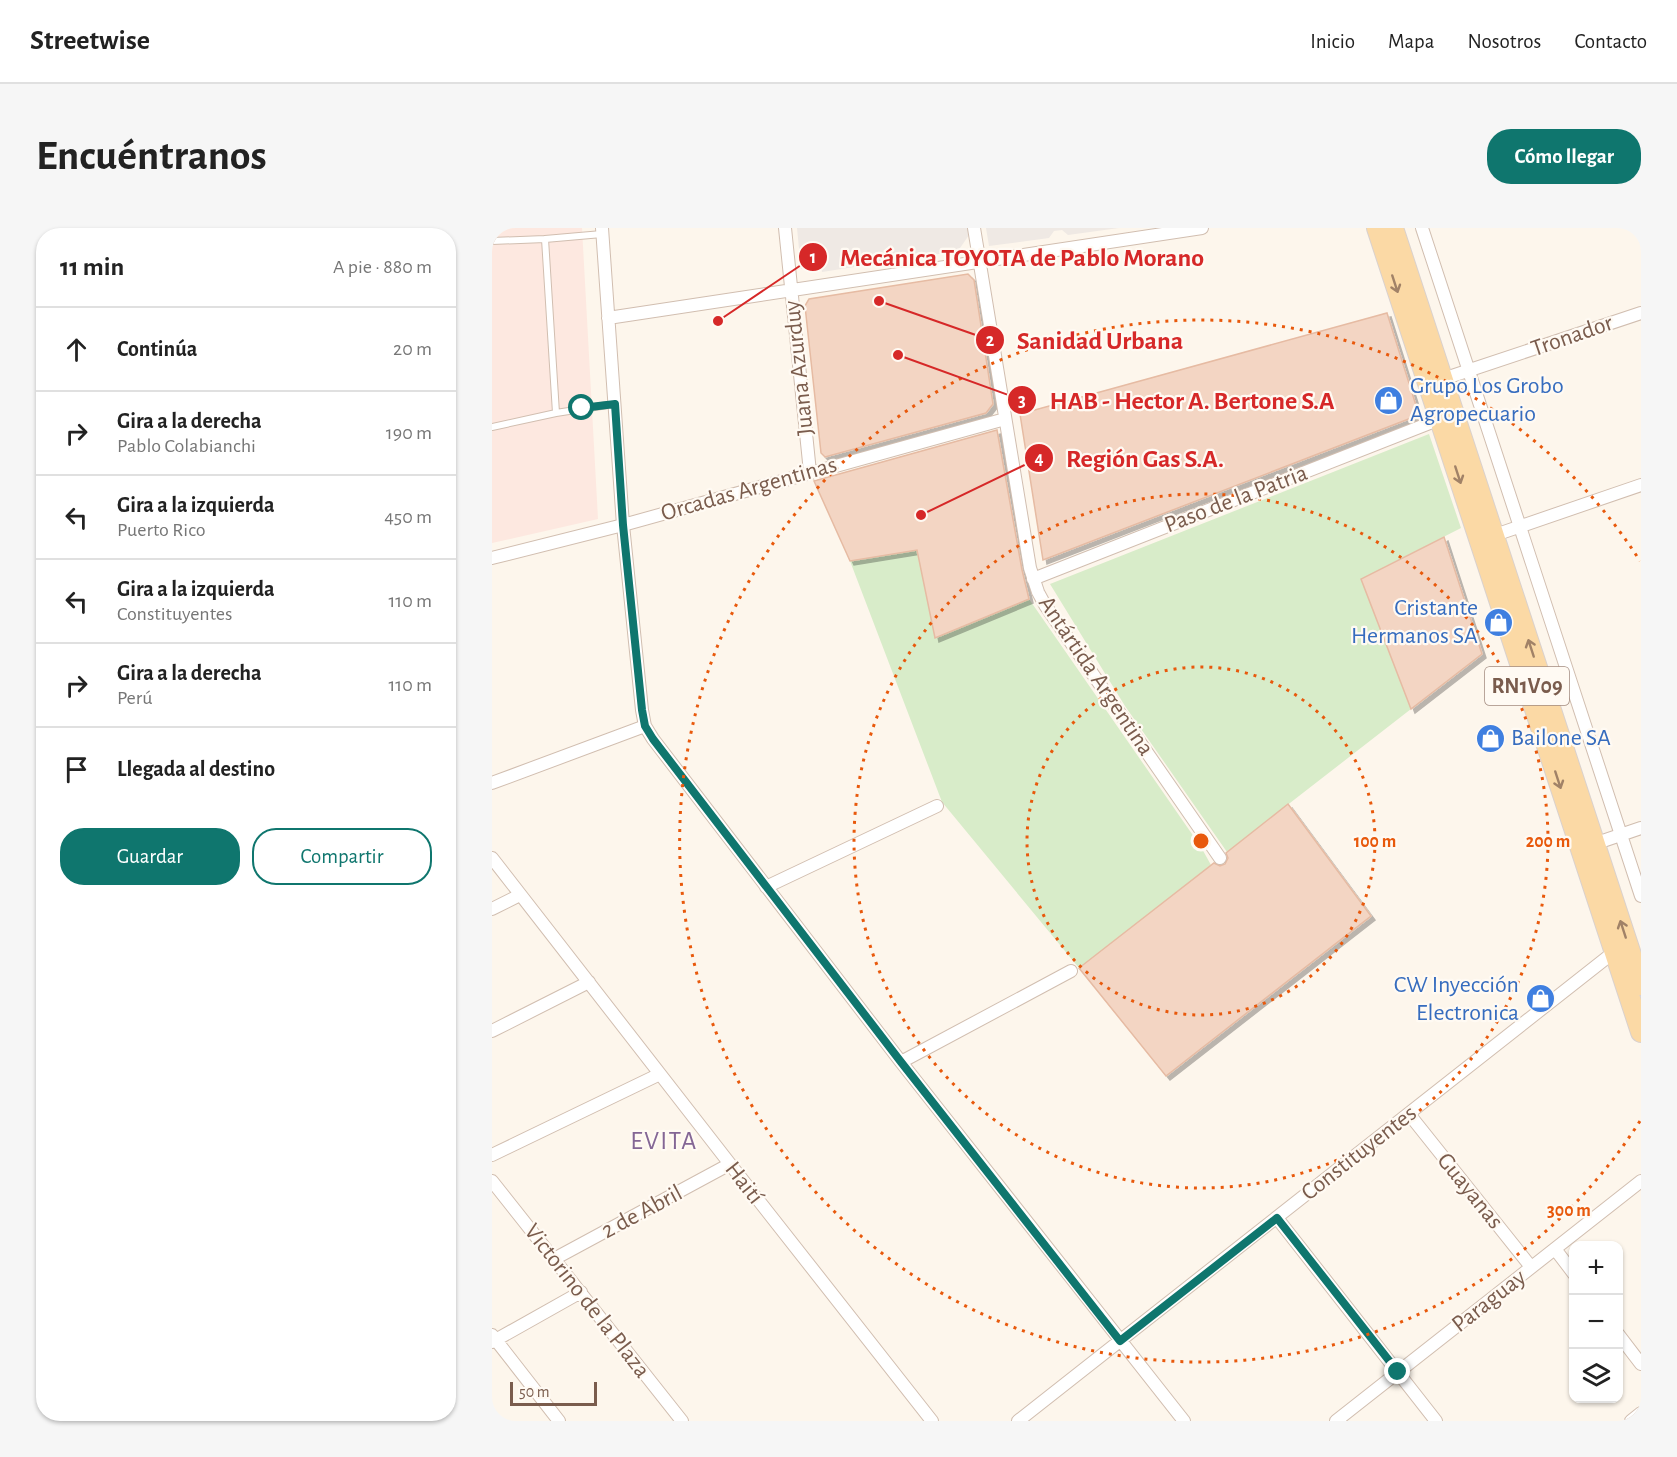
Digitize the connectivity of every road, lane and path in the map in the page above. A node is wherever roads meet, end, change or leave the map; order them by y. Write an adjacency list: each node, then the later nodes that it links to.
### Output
1 (785, 228): 11 (street, Juana Azurduy)
2 (974, 228): 10 (street, Antártida Argentina)
3 (1202, 228): 10 (street)
4 (1377, 228): 19 (main road, RN1V09, one-way to 19)
5 (1393, 228): 15 (main road, RN1V09)
6 (1422, 228): 14 (street)
7 (602, 231): 8 (lane); 13 (street)
8 (545, 239): 9 (lane); 17 (lane)
9 (492, 241)
10 (979, 262): 11 (street); 18 (street, Antártida Argentina)
11 (791, 291): 13 (street); 21 (street, Juana Azurduy)
12 (1641, 313): 14 (street, Tronador)
13 (609, 318): 16 (street)
14 (1469, 371): 15 (street, Tronador); 24 (street)
15 (1443, 379): 25 (main road, RN1V09)
16 (615, 404): 17 (lane); 23 (street)
17 (556, 413): 20 (lane)
18 (1005, 419): 21 (street, Orcadas Argentinas); 27 (street, Antártida Argentina)
19 (1440, 419): 27 (street, Paso de la Patria); 40 (main road, RN1V09, one-way to 40)
20 (492, 427)
21 (810, 472): 23 (street, Orcadas Argentinas)
22 (1641, 485): 24 (street)
23 (623, 525): 26 (street, Orcadas Argentinas); 28 (street)
24 (1520, 527): 25 (street); 32 (street)
25 (1495, 535): 33 (main road, RN1V09, one-way to 25)
26 (492, 558)
27 (1033, 579): 35 (street, Antártida Argentina)
28 (645, 726): 29 (street); 36 (street)
29 (492, 783)
30 (937, 806): 36 (street)
31 (1641, 828): 32 (street)
32 (1621, 835): 33 (street); 38 (street)
33 (1594, 844): 43 (main road, RN1V09, one-way to 33)
34 (492, 858): 37 (street, Haití)
35 (1220, 858)
36 (766, 887): 46 (street)
37 (520, 895): 39 (street); 42 (street, Haití)
38 (1641, 896)
39 (492, 909)
40 (1614, 952): 45 (main road, RN1V09); 48 (street, Constituyentes)
41 (1071, 971): 46 (street)
42 (589, 982): 44 (street); 47 (street, Haití)
43 (1641, 985)
44 (492, 1030)
45 (1641, 1032)
46 (901, 1062): 60 (street)
47 (660, 1074): 49 (street); 50 (street, Haití)
48 (1409, 1114): 53 (street, Constituyentes); 56 (street, Guayanas)
49 (492, 1155)
50 (730, 1164): 55 (street, 2 de Abril); 67 (street, Haití)
51 (492, 1181): 55 (street, Victorino de la Plaza)
52 (1641, 1181): 54 (street, Paraguay)
53 (1277, 1218): 60 (street, Constituyentes); 63 (street)
54 (1554, 1249): 56 (street, Paraguay); 57 (street)
55 (554, 1259): 58 (street, Victorino de la Plaza)
56 (1531, 1267): 63 (street, Paraguay)
57 (1569, 1268)
58 (580, 1292): 59 (street); 66 (street, Victorino de la Plaza)
59 (493, 1339): 65 (street)
60 (1120, 1341): 68 (street, Constituyentes); 69 (street)
61 (1623, 1341): 62 (street)
62 (1641, 1364)
63 (1398, 1372): 70 (street, Paraguay); 71 (street)
64 (1641, 1413): 72 (street)
65 (560, 1421)
66 (682, 1421)
67 (932, 1421)
68 (1018, 1421)
69 (1184, 1421)
70 (1336, 1421)
71 (1436, 1421)
72 (1631, 1421)

